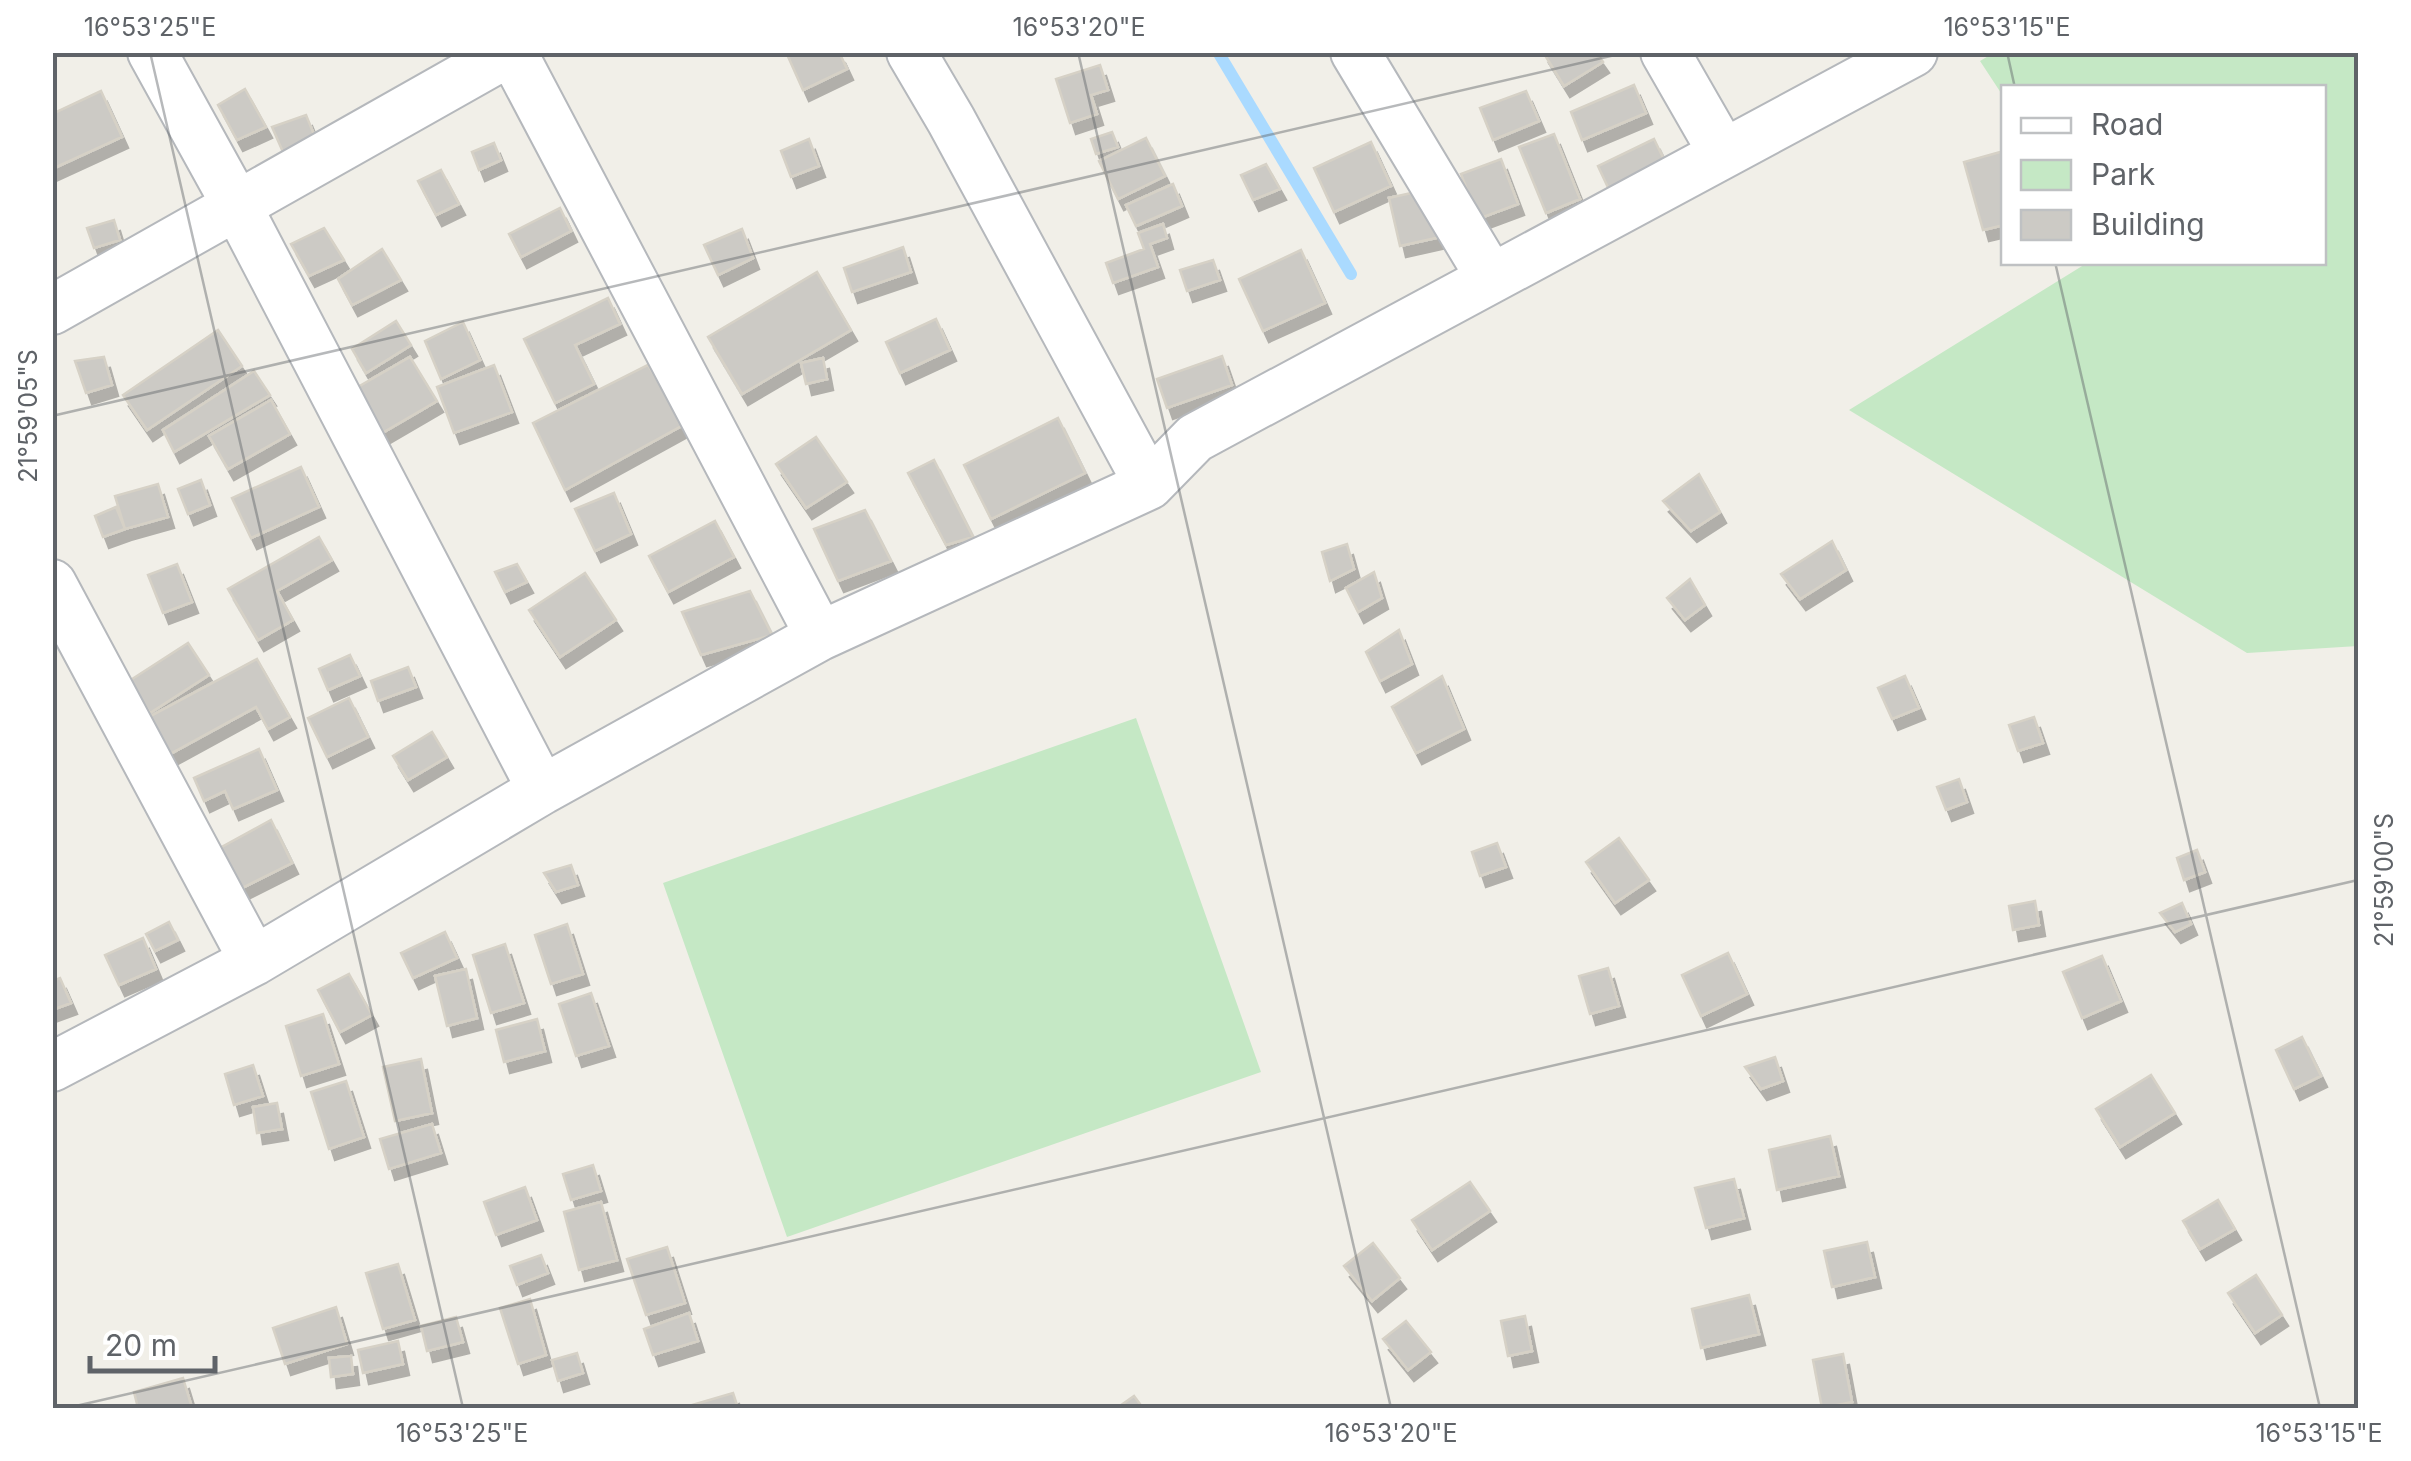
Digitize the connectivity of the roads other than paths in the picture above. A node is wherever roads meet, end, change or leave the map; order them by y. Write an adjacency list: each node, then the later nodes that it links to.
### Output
1 (152, 52): 8 (street)
2 (510, 52): 8 (street); 13 (street)
3 (911, 52): 11 (street)
4 (1355, 52): 9 (street)
5 (1665, 52): 7 (street)
6 (1914, 52): 7 (street)
7 (1723, 153): 9 (street)
8 (237, 206): 10 (street); 14 (street)
9 (1491, 278): 11 (street)
10 (52, 310)
11 (1148, 485): 13 (street)
12 (52, 584): 15 (street)
13 (820, 636): 14 (street)
14 (542, 790): 15 (street)
15 (254, 961): 16 (street)
16 (52, 1068)

